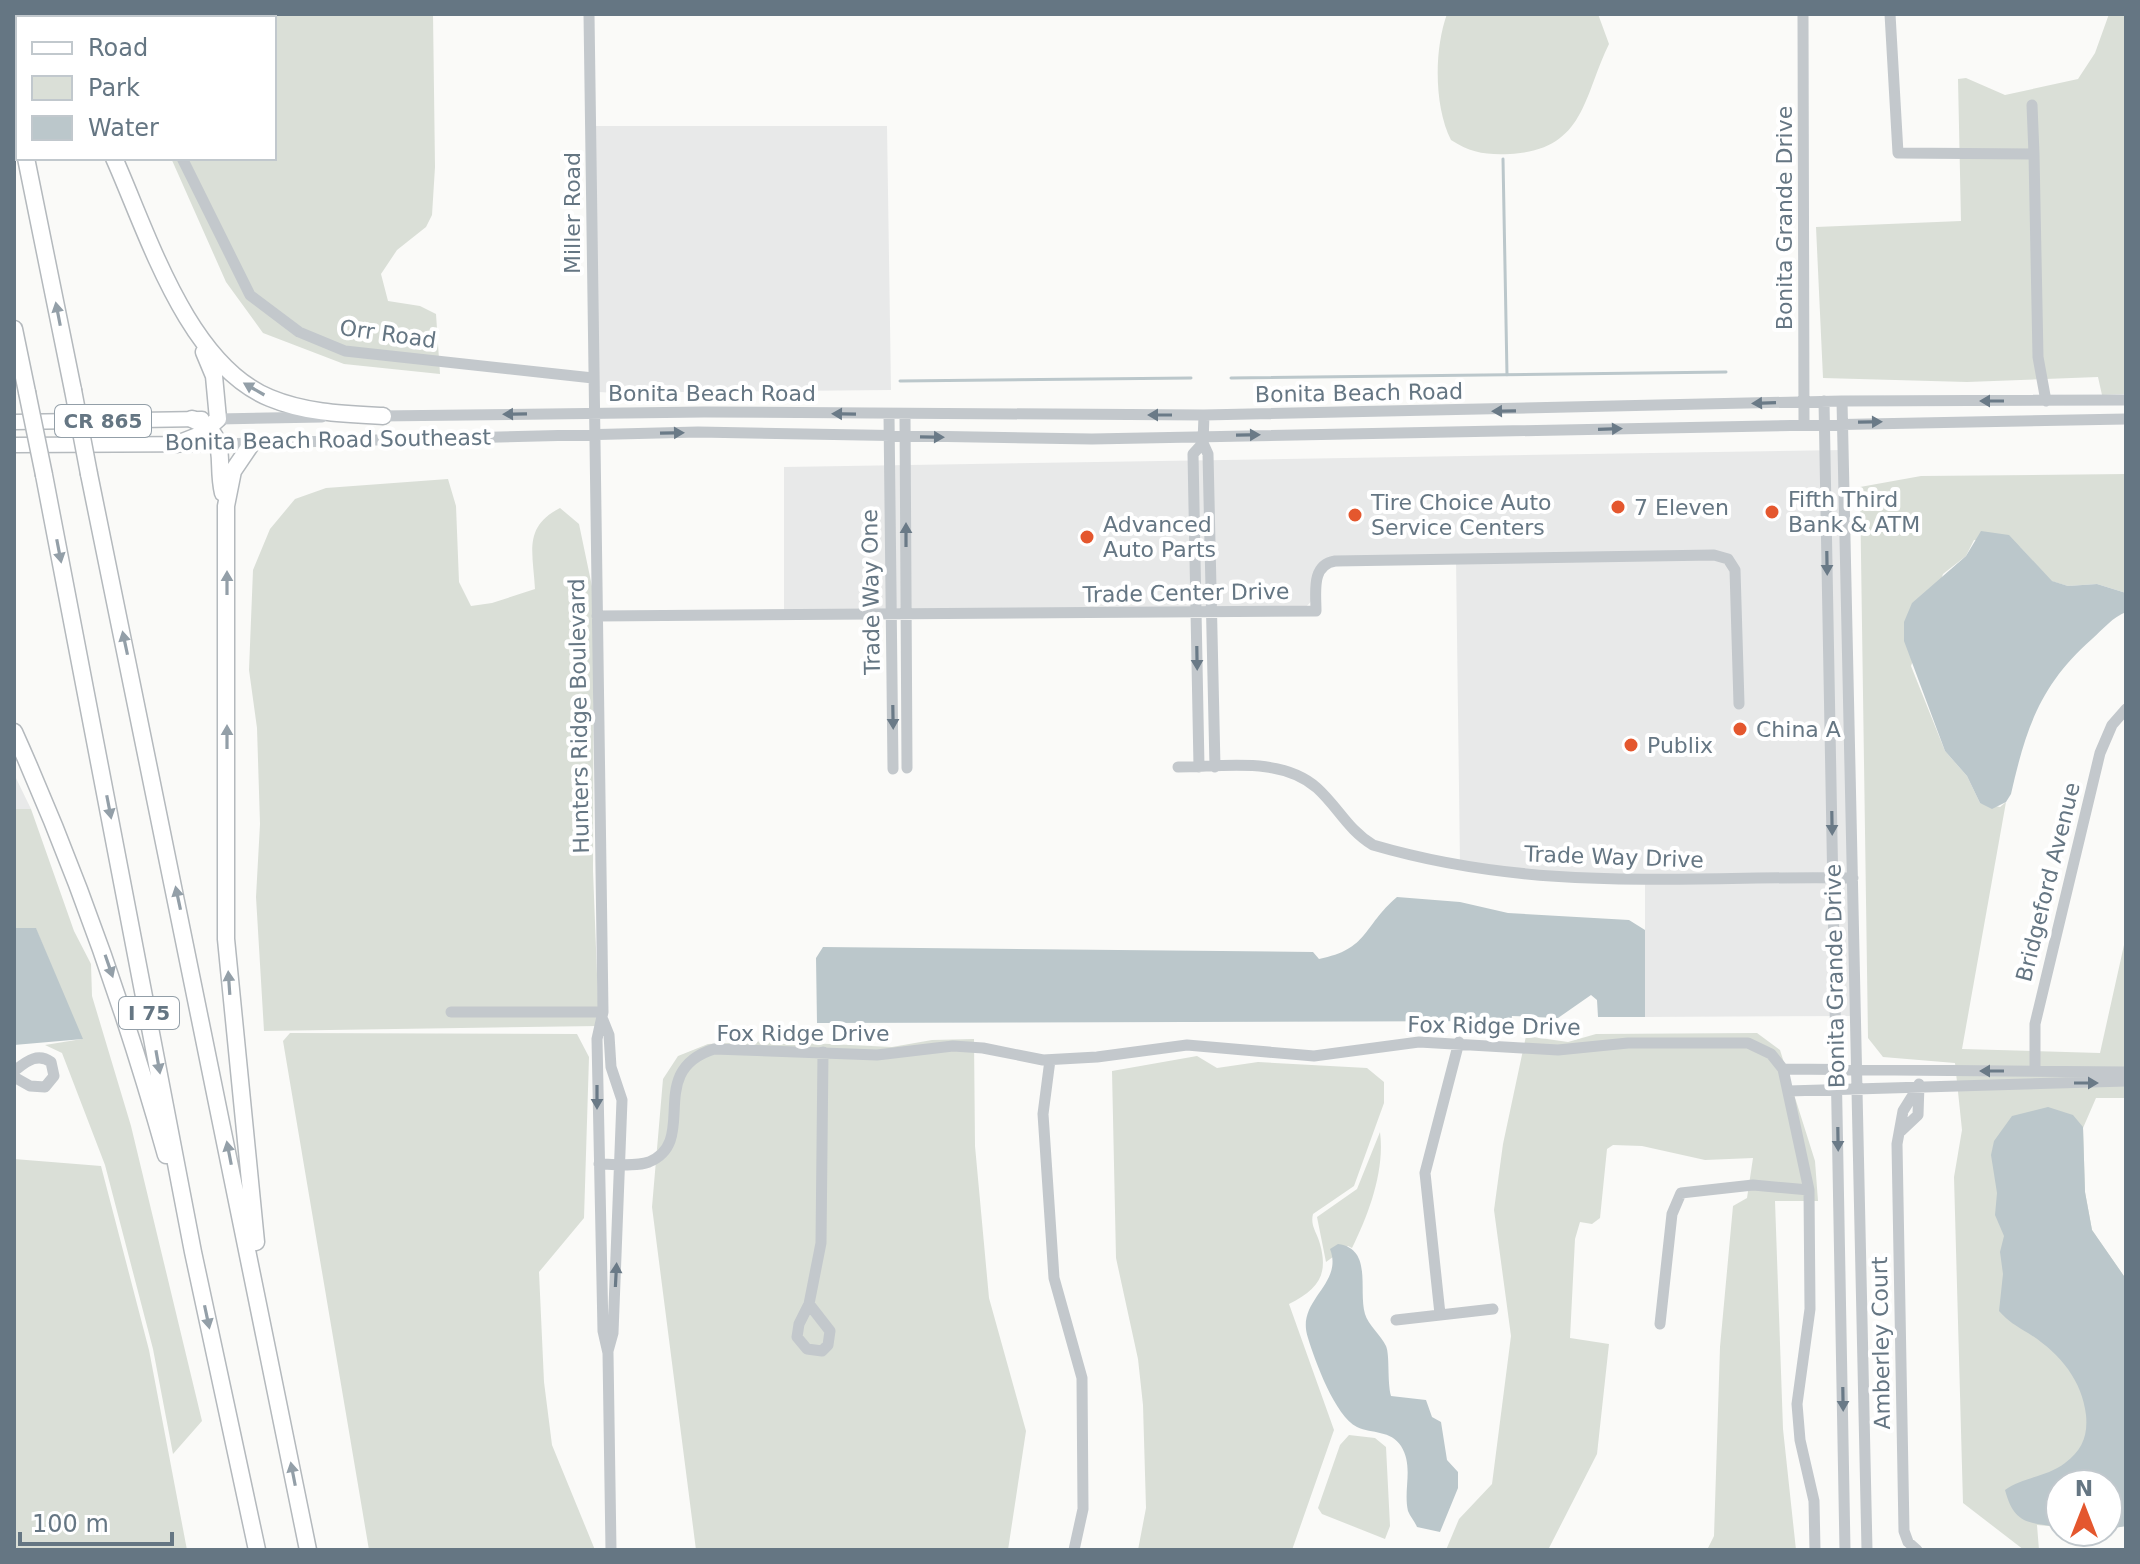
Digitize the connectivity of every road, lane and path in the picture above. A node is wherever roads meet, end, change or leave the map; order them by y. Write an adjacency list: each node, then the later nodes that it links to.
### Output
1 (589, 14): 11 (street, Miller Road)
2 (1803, 14): 16 (street, Bonita Grande Drive)
3 (1890, 14): 5 (street)
4 (2032, 105): 5 (street)
5 (2034, 154): 15 (street)
6 (26, 160): 75 (highway, I 75, one-way to 6, bridge)
7 (115, 160): 9 (highway)
8 (183, 160): 11 (street, Orr Road)
9 (176, 296): 20 (highway, one-way to 9); 28 (highway)
10 (14, 329): 72 (highway, I 75, one-way to 72, bridge)
11 (593, 378): 17 (street, Miller Road)
12 (2126, 400): 15 (street, Bonita Beach Road)
13 (1824, 401): 14 (street, Bonita Beach Road); 16 (street, Bonita Beach Road); 25 (street, Bonita Grande Drive)
14 (1842, 401): 15 (street, Bonita Beach Road, one-way to 14); 26 (street, Bonita Grande Drive)
15 (2046, 401)
16 (1803, 402): 19 (street, Bonita Beach Road, one-way to 19); 27 (street, Bonita Grande Drive)
17 (593, 413): 18 (street, Bonita Beach Road, one-way to 17); 20 (street, Bonita Beach Road Southeast, one-way to 20); 29 (street, Hunters Ridge Boulevard)
18 (889, 415): 21 (street, Bonita Beach Road); 30 (street, Trade Way One)
19 (1204, 415): 21 (street, Bonita Beach Road, one-way to 21); 32 (street)
20 (383, 416): 28 (street, Bonita Beach Road Southeast)
21 (905, 416): 31 (street, Trade Way One)
22 (192, 419): 24 (main road, Bonita Beach Road Southeast / CR 865); 28 (highway)
23 (2126, 419): 26 (street, Bonita Beach Road / CR 865, one-way to 23)
24 (14, 422)
25 (1824, 422): 26 (street, Bonita Beach Road / CR 865); 27 (street, Bonita Beach Road / CR 865); 51 (street, Bonita Grande Drive, one-way to 51)
26 (1842, 422): 52 (street, Bonita Grande Drive)
27 (1804, 423): 32 (street, Bonita Beach Road / CR 865, one-way to 27)
28 (214, 424): 34 (highway); 35 (highway)
29 (594, 434): 30 (street, Bonita Beach Road / CR 865, one-way to 30); 33 (street, Bonita Beach Road Southeast / CR 865); 42 (street, Hunters Ridge Boulevard)
30 (889, 436): 31 (street, Bonita Beach Road / CR 865); 38 (street, Trade Way One)
31 (905, 437): 32 (street, Bonita Beach Road / CR 865, one-way to 32); 39 (street, Trade Way One, one-way to 31)
32 (1203, 440): 40 (street); 41 (street)
33 (252, 443): 35 (street, Bonita Beach Road Southeast / CR 865); 37 (highway)
34 (177, 444): 35 (main road, Bonita Beach Road Southeast / CR 865); 36 (main road, Bonita Beach Road Southeast / CR 865)
35 (219, 444): 37 (highway)
36 (14, 445)
37 (226, 506): 75 (highway, one-way to 37)
38 (891, 613): 39 (street, Trade Center Drive); 42 (street, Trade Center Drive); 50 (street, Trade Way One, one-way to 50)
39 (906, 613): 40 (street, Trade Center Drive); 49 (street, Trade Way One)
40 (1195, 614): 41 (street, Trade Center Drive); 47 (street, one-way to 47)
41 (1212, 614): 43 (street, Trade Center Drive); 48 (street)
42 (597, 616): 54 (street, Hunters Ridge Boulevard)
43 (1739, 704)
44 (2126, 709): 61 (street, Bridgeford Avenue)
45 (14, 732): 72 (highway, one-way to 72)
46 (1178, 767): 47 (street, Trade Way Drive)
47 (1199, 767): 48 (street, Trade Way Drive)
48 (1215, 767): 51 (street, Trade Way Drive)
49 (907, 768)
50 (893, 769)
51 (1833, 878): 52 (street, Trade Way Drive); 58 (street, Bonita Grande Drive)
52 (1853, 878): 59 (street, Bonita Grande Drive)
53 (451, 1012): 54 (street)
54 (603, 1016): 69 (street, Hunters Ridge Boulevard, one-way to 69); 70 (street, Hunters Ridge Boulevard)
55 (1459, 1042): 57 (street, Fox Ridge Drive); 60 (street, Fox Ridge Drive); 76 (street)
56 (823, 1052): 57 (street, Fox Ridge Drive); 70 (street, Fox Ridge Drive); 73 (street)
57 (1050, 1060): 83 (street)
58 (1836, 1068): 59 (street); 60 (street); 66 (street, Bonita Grande Drive)
59 (1857, 1068): 62 (street); 67 (street, Bonita Grande Drive)
60 (1783, 1069): 68 (street)
61 (2035, 1071): 62 (street, one-way to 62); 63 (street)
62 (1920, 1072): 65 (street, Amberley Court)
63 (2126, 1072)
64 (2126, 1081): 65 (street, one-way to 64)
65 (1918, 1087): 67 (street); 87 (street, Amberley Court)
66 (1837, 1089): 67 (street); 68 (street); 85 (street, Bonita Grande Drive, one-way to 85)
67 (1858, 1089): 86 (street, Bonita Grande Drive)
68 (1788, 1091): 71 (street)
69 (599, 1164): 70 (street, Fox Ridge Drive); 79 (street, Hunters Ridge Boulevard)
70 (621, 1164): 79 (street, Hunters Ridge Boulevard, one-way to 70)
71 (1809, 1190): 78 (street); 84 (street)
72 (193, 1252): 80 (highway, I 75, one-way to 80)
73 (809, 1304)
74 (1493, 1309): 76 (street)
75 (260, 1312): 81 (highway, I 75, one-way to 75)
76 (1440, 1314): 77 (street)
77 (1396, 1320)
78 (1660, 1324)
79 (608, 1353): 82 (street, Hunters Ridge Boulevard)
80 (257, 1550)
81 (308, 1550)
82 (611, 1550)
83 (1074, 1550)
84 (1815, 1550)
85 (1845, 1550)
86 (1867, 1550)
87 (1917, 1550)

